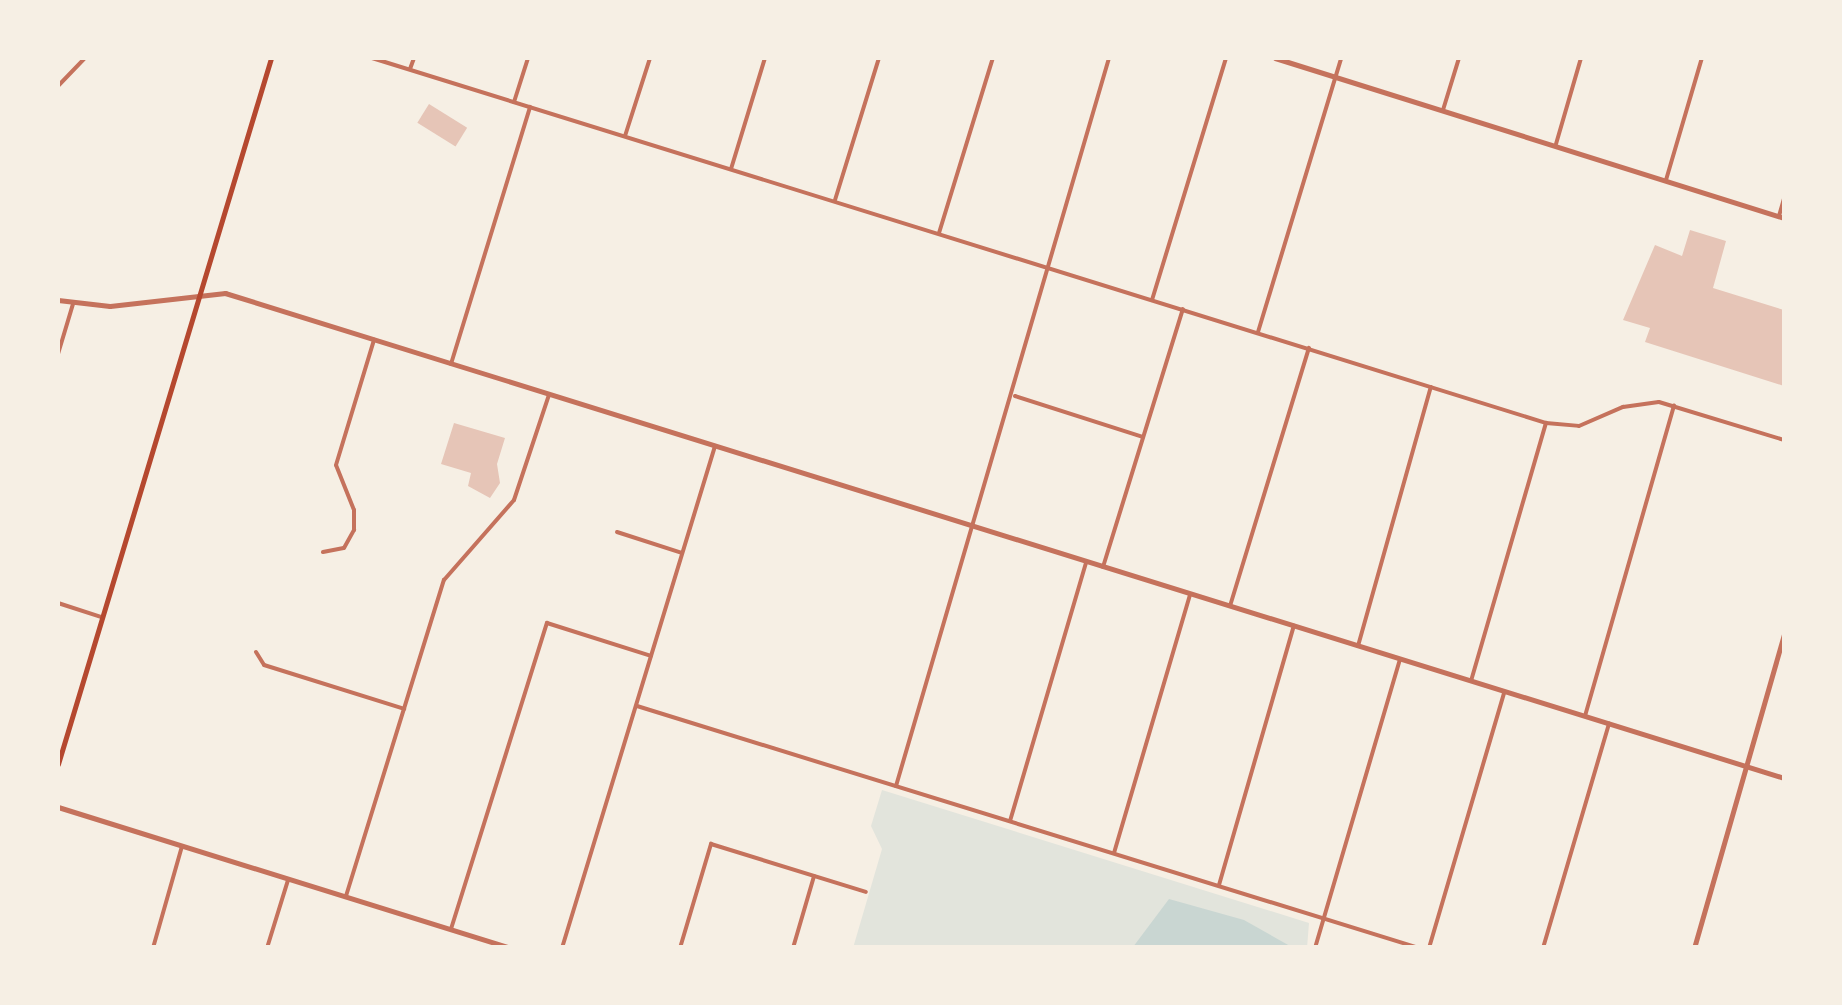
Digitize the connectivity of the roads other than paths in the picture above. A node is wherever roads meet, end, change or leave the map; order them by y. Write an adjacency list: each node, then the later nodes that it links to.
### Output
1 (85, 58): 19 (street)
2 (271, 58): 32 (main road)
3 (372, 58): 17 (street)
4 (414, 58): 17 (street)
5 (528, 58): 20 (street)
6 (650, 58): 23 (street)
7 (765, 58): 25 (street)
8 (880, 58): 28 (street)
9 (993, 58): 30 (street)
10 (1110, 58): 31 (street)
11 (1226, 58): 34 (street)
12 (1275, 58): 18 (street)
13 (1340, 58): 18 (street)
14 (1459, 58): 22 (street)
15 (1580, 58): 24 (street)
16 (1702, 58): 26 (street)
17 (410, 69): 20 (street)
18 (1335, 76): 22 (street); 37 (street)
19 (58, 86)
20 (514, 102): 21 (street)
21 (530, 107): 23 (street); 41 (street)
22 (1443, 110): 24 (street)
23 (625, 136): 25 (street)
24 (1556, 146): 26 (street)
25 (732, 169): 28 (street)
26 (1666, 180): 29 (street)
27 (1784, 198): 29 (street)
28 (835, 200): 30 (street)
29 (1782, 217)
30 (940, 233): 31 (street)
31 (1047, 267): 34 (street); 44 (street)
32 (200, 293): 35 (street); 38 (street); 59 (main road)
33 (58, 300): 35 (street)
34 (1152, 300): 36 (street)
35 (73, 304): 40 (street)
36 (1182, 309): 37 (street); 47 (street)
37 (1258, 332): 39 (street)
38 (374, 340): 41 (street); 52 (street)
39 (1308, 348): 42 (street); 58 (street)
40 (58, 354)
41 (452, 364): 43 (street)
42 (1432, 387): 46 (street); 62 (street)
43 (549, 394): 49 (street); 70 (street)
44 (1014, 396): 47 (street); 50 (street)
45 (1674, 406): 46 (street); 48 (street); 71 (street)
46 (1546, 423): 67 (street)
47 (1144, 437): 55 (street)
48 (1784, 440)
49 (715, 446): 50 (street); 53 (street)
50 (974, 526): 54 (street); 76 (street)
51 (618, 532): 53 (street)
52 (324, 552)
53 (682, 554): 64 (street)
54 (1086, 561): 55 (street); 78 (street)
55 (1104, 567): 56 (street)
56 (1190, 594): 58 (street); 80 (street)
57 (58, 603): 59 (street)
58 (1230, 606): 60 (street)
59 (102, 617): 73 (main road)
60 (1294, 626): 62 (street); 83 (street)
61 (1784, 634): 66 (street)
62 (1358, 646): 65 (street)
63 (256, 652): 70 (street)
64 (651, 656): 69 (street); 87 (street)
65 (1400, 659): 67 (street); 86 (street)
66 (1781, 660): 74 (street)
67 (1471, 681): 68 (street)
68 (1504, 691): 71 (street); 97 (street)
69 (636, 706): 76 (street); 92 (street)
70 (404, 710): 85 (street)
71 (1584, 716): 72 (street)
72 (1609, 724): 74 (street); 98 (street)
73 (58, 764)
74 (1747, 766): 75 (street); 99 (street)
75 (1784, 778)
76 (896, 786): 78 (street)
77 (58, 806): 79 (street)
78 (1010, 821): 80 (street)
79 (182, 846): 82 (street); 88 (street)
80 (1114, 853): 83 (street)
81 (814, 876): 84 (street); 93 (street); 94 (street)
82 (289, 878): 85 (street); 90 (street)
83 (1219, 886): 86 (street)
84 (866, 892)
85 (346, 896): 87 (street)
86 (1324, 918): 95 (street); 96 (street)
87 (452, 929): 91 (street)
88 (153, 948)
89 (241, 948): 90 (street)
90 (266, 948)
91 (511, 948)
92 (562, 948)
93 (680, 948)
94 (793, 948)
95 (1315, 948)
96 (1419, 948)
97 (1429, 948)
98 (1543, 948)
99 (1694, 948)

